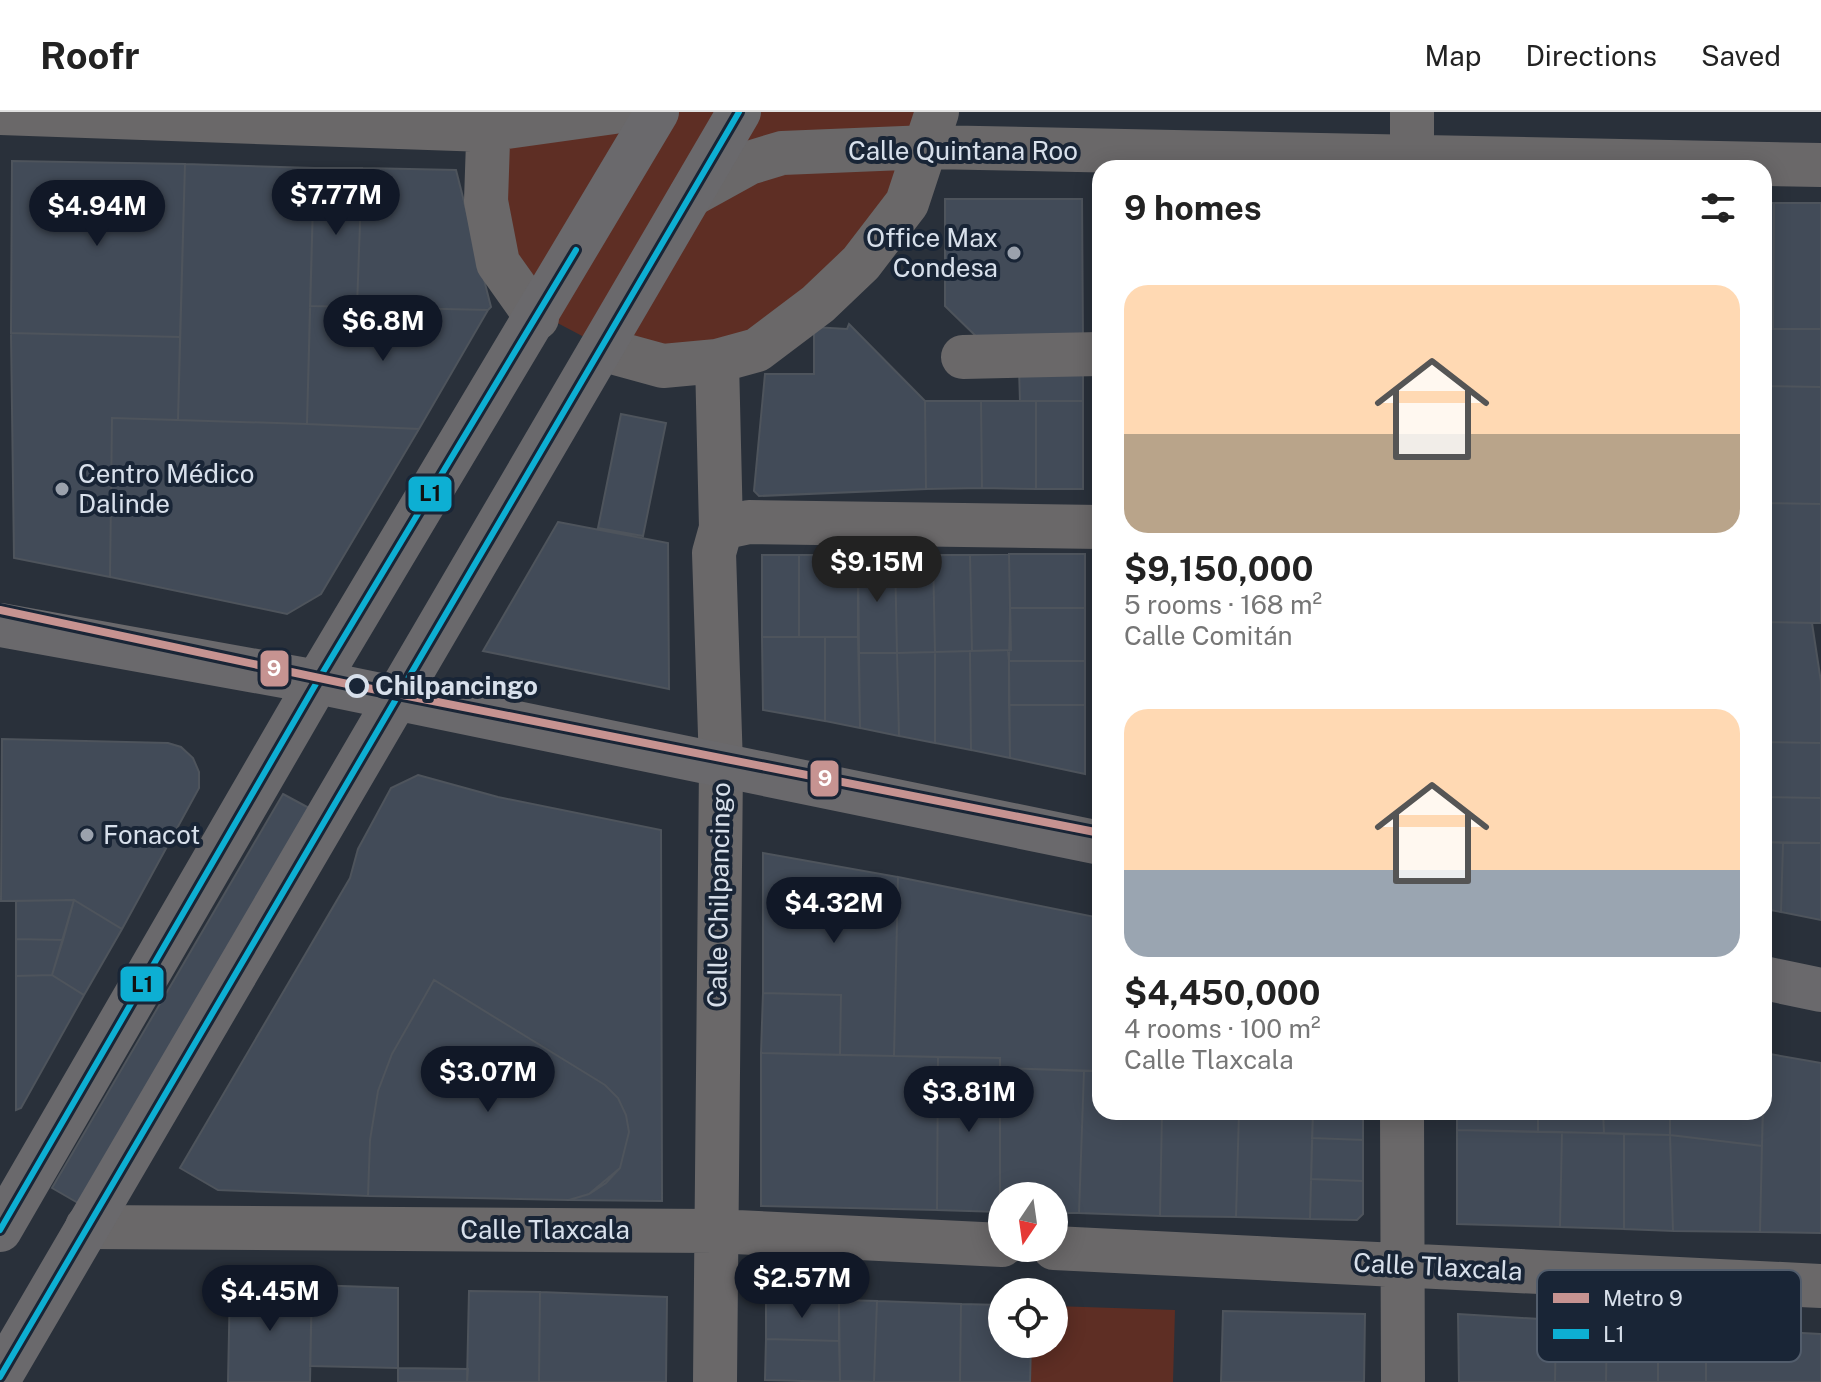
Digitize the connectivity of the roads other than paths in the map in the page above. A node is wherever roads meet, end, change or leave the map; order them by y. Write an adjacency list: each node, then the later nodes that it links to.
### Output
1 (614, 112): 6 (street)
2 (657, 112): 13 (main road)
3 (739, 112): 12 (main road)
4 (1412, 112): 9 (street)
5 (0, 113): 6 (street)
6 (487, 121): 13 (street)
7 (932, 130): 8 (street, Calle Quintana Roo); 12 (street, Calle Quintana Roo); 17 (street)
8 (1119, 160)
9 (1412, 160)
10 (1772, 165): 11 (street, Calle Quintana Roo)
11 (1821, 165)
12 (691, 195): 14 (main road)
13 (537, 318): 21 (main road)
14 (601, 349): 17 (street); 22 (main road)
15 (1092, 354): 16 (street)
16 (963, 357)
17 (717, 361): 19 (street, Calle Chilpancingo)
18 (1092, 527): 19 (street)
19 (721, 528): 23 (street, Calle Chilpancingo)
20 (0, 625): 21 (main road)
21 (317, 682): 22 (main road); 28 (main road)
22 (397, 699): 23 (main road); 29 (main road)
23 (721, 765): 24 (main road); 30 (street, Calle Chilpancingo)
24 (1092, 841)
25 (1772, 980): 26 (main road)
26 (1821, 990)
27 (1402, 1120): 33 (street)
28 (2, 1224)
29 (87, 1227): 30 (street, Calle Tlaxcala); 37 (main road)
30 (715, 1231): 31 (street, Calle Tlaxcala); 38 (street, Calle Chilpancingo)
31 (988, 1244)
32 (1068, 1249): 33 (street, Calle Tlaxcala)
33 (1402, 1265): 34 (street, Calle Tlaxcala); 39 (street)
34 (1537, 1272)
35 (1801, 1285): 36 (street, Calle Tlaxcala)
36 (1821, 1286)
37 (0, 1377)
38 (715, 1382)
39 (1403, 1382)

